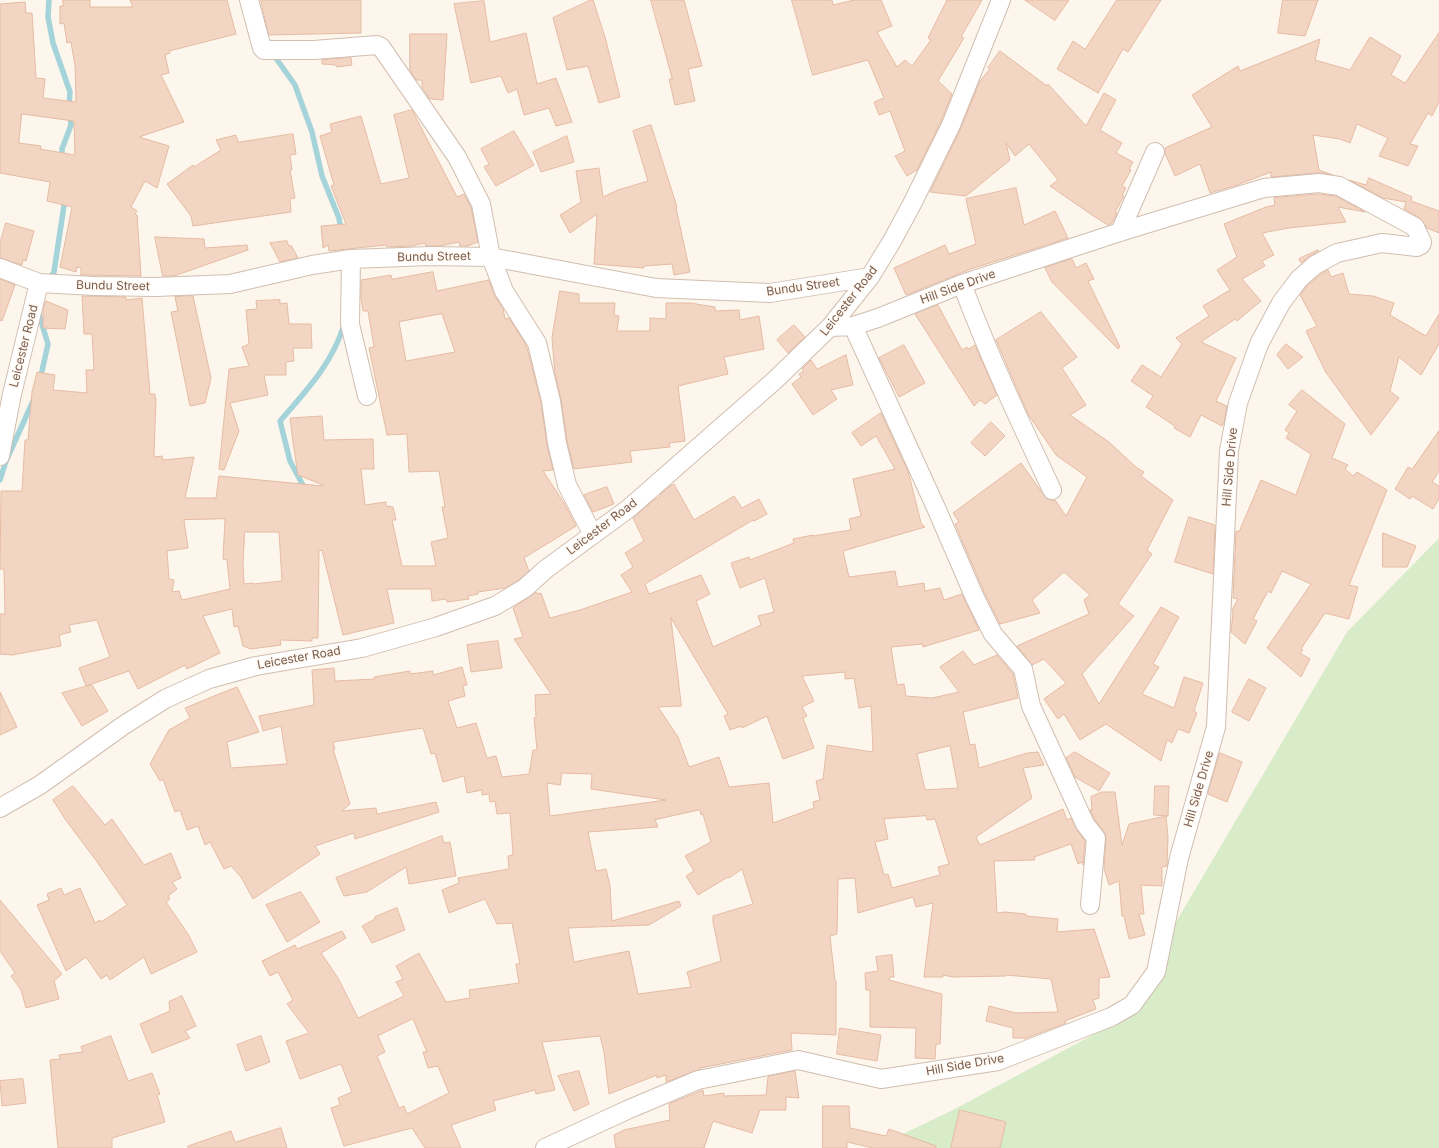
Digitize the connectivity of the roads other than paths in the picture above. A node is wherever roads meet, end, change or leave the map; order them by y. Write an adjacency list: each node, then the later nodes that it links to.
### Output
1 (249, 0): 5 (street)
2 (1001, 0): 8 (street, Leicester Road)
3 (1155, 152): 4 (street)
4 (1120, 232): 10 (street, Hill Side Drive); 19 (street, Hill Side Drive)
5 (492, 257): 6 (street, Bundu Street); 8 (street, Bundu Street); 16 (street)
6 (351, 260): 9 (street, Bundu Street); 13 (street)
7 (0, 268): 9 (street, Bundu Street)
8 (870, 277): 12 (street, Leicester Road)
9 (39, 284): 14 (street, Leicester Road)
10 (962, 284): 11 (street, Hill Side Drive); 15 (street)
11 (853, 326): 12 (street, Hill Side Drive); 18 (street)
12 (830, 328): 16 (street, Leicester Road)
13 (367, 396)
14 (0, 456)
15 (1052, 490)
16 (593, 534): 17 (street, Leicester Road)
17 (0, 808)
18 (1090, 905)
19 (545, 1148)

